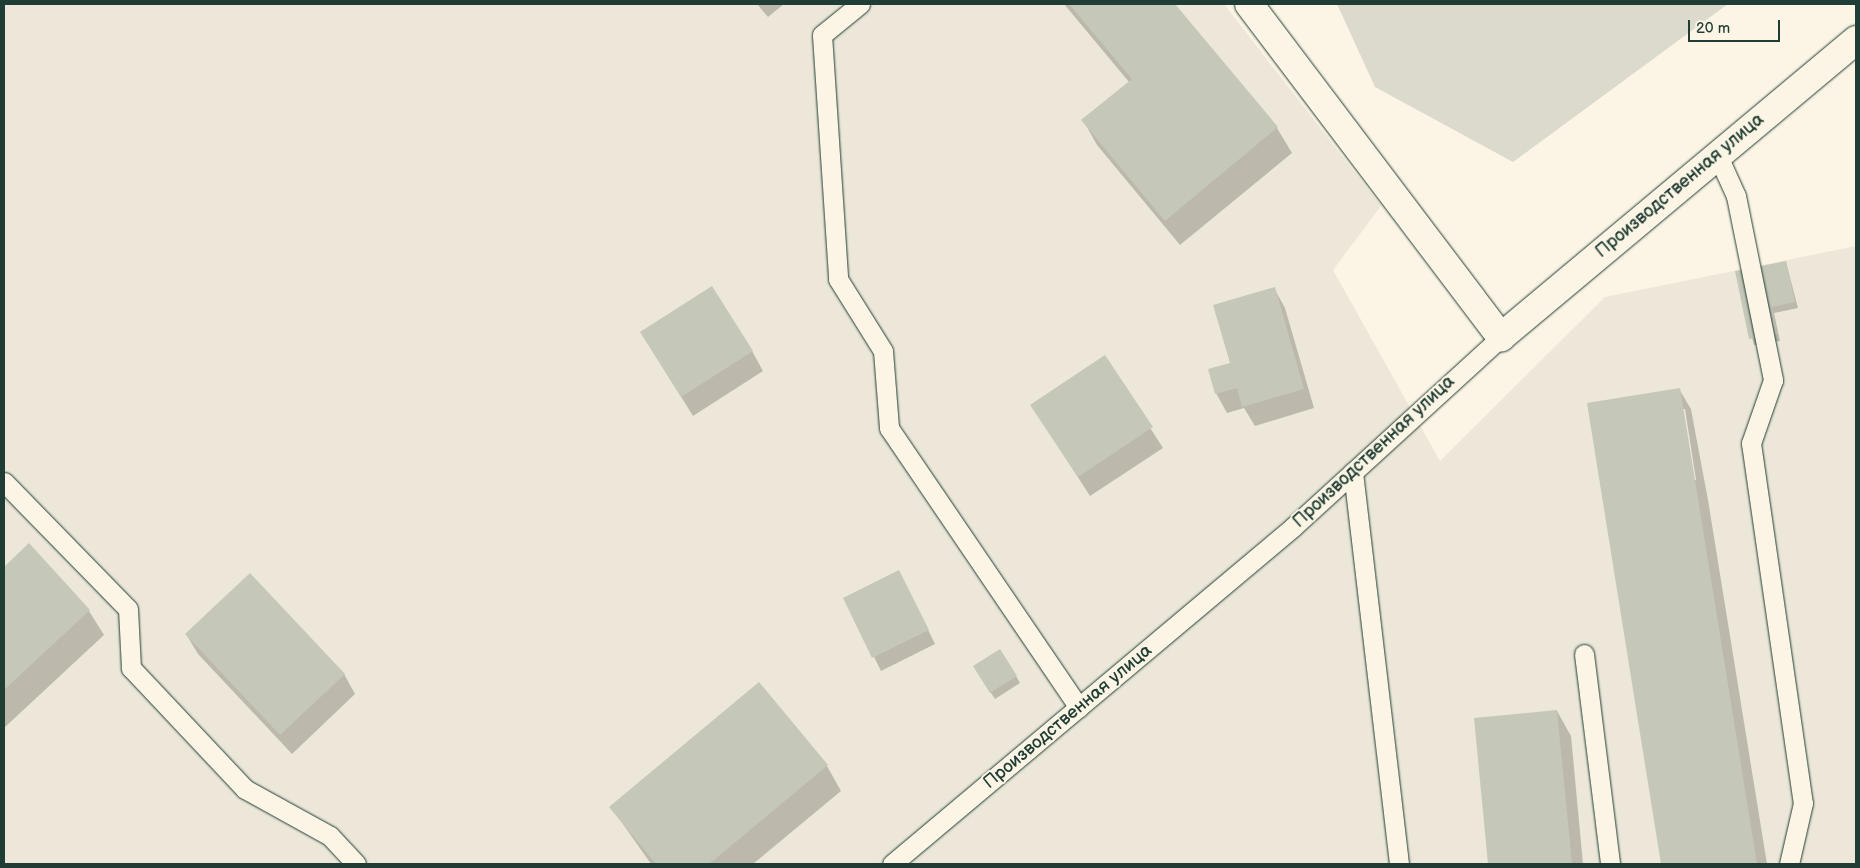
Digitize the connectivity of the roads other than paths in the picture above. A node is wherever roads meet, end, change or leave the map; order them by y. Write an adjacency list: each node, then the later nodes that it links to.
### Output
1 (860, 4): 9 (lane)
2 (1249, 4): 5 (street)
3 (1856, 40): 4 (street, Производственная улица)
4 (1717, 154): 5 (street, Производственная улица); 14 (lane)
5 (1501, 337): 6 (lane, Производственная улица)
6 (1353, 472): 9 (lane, Производственная улица); 12 (lane)
7 (4, 482): 10 (lane)
8 (1584, 654): 13 (lane)
9 (1079, 708): 11 (lane, Производственная улица)
10 (356, 864)
11 (892, 864)
12 (1399, 864)
13 (1610, 864)
14 (1789, 864)

